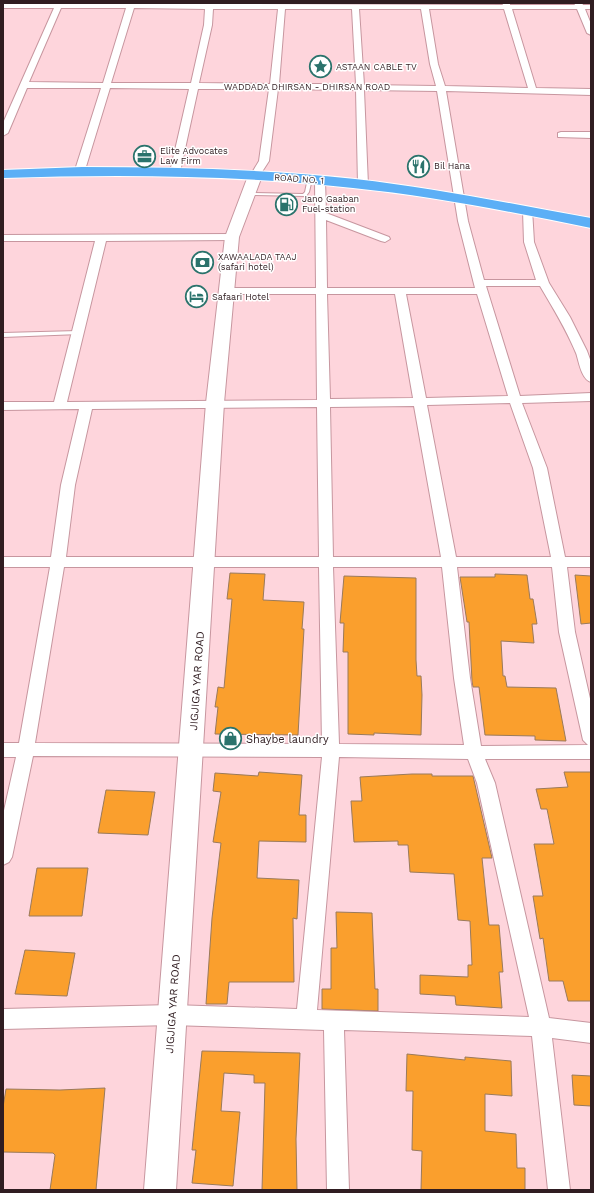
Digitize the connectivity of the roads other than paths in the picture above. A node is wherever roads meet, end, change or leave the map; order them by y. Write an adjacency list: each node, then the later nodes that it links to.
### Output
1 (59, 4): 3 (street); 9 (street); 12 (street)
2 (282, 4): 4 (street); 5 (street); 15 (street)
3 (132, 5): 4 (street); 13 (street)
4 (208, 5): 14 (street)
5 (355, 5): 6 (street); 16 (street)
6 (425, 5): 7 (street); 17 (street)
7 (507, 5): 8 (street); 18 (street)
8 (578, 5): 10 (street); 11 (street)
9 (3, 6)
10 (591, 7)
11 (591, 33)
12 (23, 85): 13 (street, WADDADA DHIRSAN - DHIRSAN ROAD); 20 (street)
13 (107, 86): 14 (street, WADDADA DHIRSAN - DHIRSAN ROAD); 23 (street)
14 (194, 86): 15 (street, WADDADA DHIRSAN - DHIRSAN ROAD); 24 (street)
15 (274, 87): 16 (street, WADDADA DHIRSAN - DHIRSAN ROAD); 27 (street)
16 (360, 87): 17 (street, WADDADA DHIRSAN - DHIRSAN ROAD); 28 (street)
17 (441, 89): 18 (street, WADDADA DHIRSAN - DHIRSAN ROAD); 29 (street)
18 (533, 91): 19 (street, WADDADA DHIRSAN - DHIRSAN ROAD)
19 (591, 92)
20 (3, 133)
21 (561, 135): 22 (street)
22 (591, 135)
23 (80, 170): 24 (highway, ROAD NO. 1); 25 (highway, ROAD NO. 1)
24 (175, 172): 27 (highway, ROAD NO. 1)
25 (3, 174)
26 (315, 180): 27 (highway, ROAD NO. 1); 27 (lane); 28 (highway, ROAD NO. 1); 31 (street)
27 (252, 185): 33 (street, JIGJIGA YAR ROAD)
28 (363, 185): 29 (highway, ROAD NO. 1)
29 (460, 199): 30 (highway, ROAD NO. 1); 38 (street)
30 (528, 211): 32 (highway, ROAD NO. 1); 37 (street)
31 (321, 215): 36 (street); 40 (street)
32 (591, 223)
33 (232, 237): 35 (street); 39 (street, JIGJIGA YAR ROAD)
34 (4, 238): 35 (street)
35 (101, 239): 42 (street)
36 (386, 239)
37 (543, 282): 38 (street); 44 (street)
38 (480, 287): 41 (street); 46 (street)
39 (226, 291): 40 (street); 48 (street, JIGJIGA YAR ROAD)
40 (322, 291): 41 (street); 49 (street)
41 (400, 291): 47 (street)
42 (78, 333): 43 (lane); 51 (street)
43 (3, 335)
44 (591, 378)
45 (591, 397): 46 (street)
46 (516, 400): 47 (street); 59 (street)
47 (421, 401): 49 (street); 54 (street)
48 (215, 403): 49 (street); 52 (street); 53 (street, JIGJIGA YAR ROAD)
49 (323, 404): 57 (street)
50 (3, 406): 51 (street)
51 (60, 406): 52 (street)
52 (86, 406): 56 (street)
53 (204, 561): 56 (street); 57 (street); 62 (street, JIGJIGA YAR ROAD)
54 (449, 561): 57 (street); 59 (street); 65 (street)
55 (3, 562): 56 (street)
56 (58, 562): 61 (street)
57 (326, 562): 64 (street)
58 (591, 562): 59 (street)
59 (559, 563): 60 (street)
60 (591, 740)
61 (26, 749): 62 (street); 63 (street); 67 (street)
62 (192, 749): 64 (street); 68 (street, JIGJIGA YAR ROAD)
63 (3, 750)
64 (331, 750): 65 (street); 70 (street)
65 (473, 752): 66 (street); 72 (street)
66 (591, 752)
67 (3, 857)
68 (172, 1015): 69 (street); 70 (street); 74 (street, JIGJIGA YAR ROAD)
69 (3, 1019)
70 (306, 1019): 71 (street)
71 (334, 1020): 72 (street); 75 (street)
72 (541, 1027): 73 (street); 76 (street)
73 (591, 1034)
74 (160, 1190)
75 (338, 1190)
76 (559, 1190)

